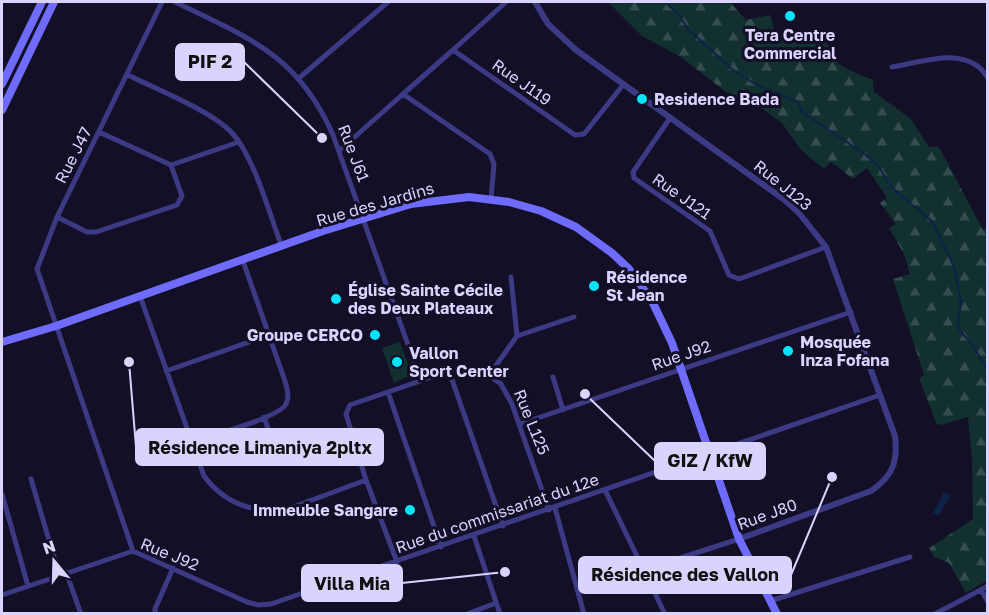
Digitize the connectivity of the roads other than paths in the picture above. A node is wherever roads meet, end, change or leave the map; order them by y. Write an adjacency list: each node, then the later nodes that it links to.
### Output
1 (42, 2): 13 (main road)
2 (54, 2): 16 (main road)
3 (162, 2): 10 (street, Rue J47)
4 (175, 2): 11 (street, Rue J61)
5 (388, 2): 11 (street)
6 (506, 2): 8 (street)
7 (535, 2): 14 (street, Rue J123)
8 (453, 50): 14 (street, Rue J119); 15 (street)
9 (892, 68): 12 (street)
10 (128, 75): 18 (street, Rue J47); 19 (street)
11 (299, 78): 20 (street, Rue J61)
12 (987, 78)
13 (2, 84)
14 (623, 85): 17 (street, Rue J123)
15 (403, 94): 20 (street); 22 (street)
16 (2, 110)
17 (670, 118): 26 (street, Rue J123); 26 (street, Rue J121)
18 (99, 132): 21 (street); 23 (street, Rue J47)
19 (239, 142): 21 (street); 25 (street)
20 (339, 151): 24 (street, Rue J61)
21 (171, 165): 23 (street)
22 (491, 199): 24 (main road, Rue des Jardins); 36 (main road, Rue des Jardins)
23 (57, 217): 32 (street, Rue J47)
24 (364, 218): 25 (main road, Rue des Jardins); 41 (street, Rue J61)
25 (282, 247): 27 (main road, Rue des Jardins)
26 (826, 247): 30 (street, Rue J123)
27 (243, 261): 29 (main road, Rue des Jardins); 33 (street)
28 (512, 277): 34 (street)
29 (140, 296): 32 (main road, Rue des Jardins); 37 (street)
30 (851, 312): 36 (street, Rue J92); 43 (street, Rue J123)
31 (574, 317): 34 (street)
32 (56, 326): 35 (main road, Rue des Jardins); 60 (street, Rue J47)
33 (269, 335): 37 (street); 45 (street)
34 (517, 336): 39 (street)
35 (2, 342)
36 (682, 370): 44 (street, Rue J92); 49 (main road, Rue des Jardins)
37 (166, 371): 47 (street)
38 (448, 371): 39 (street); 41 (street); 56 (street)
39 (489, 375): 46 (street, Rue L125)
40 (553, 377): 44 (street)
41 (421, 381): 42 (street)
42 (388, 392): 52 (street); 59 (street)
43 (880, 395): 49 (street, Rue du commissariat du 12e); 50 (street, Rue J123)
44 (563, 410): 46 (street, Rue J92)
45 (264, 417): 47 (street); 48 (street)
46 (520, 424): 55 (street, Rue L125)
47 (192, 442): 52 (street)
48 (276, 452)
49 (711, 455): 53 (street, Rue du commissariat du 12e); 58 (main road, Rue des Jardins)
50 (893, 470): 58 (street, Rue J80)
51 (31, 479): 66 (street)
52 (366, 480): 62 (street)
53 (605, 490): 55 (street, Rue du commissariat du 12e); 64 (street)
54 (2, 494): 67 (street)
55 (552, 509): 56 (street, Rue du commissariat du 12e); 80 (street, Rue L125)
56 (503, 526): 57 (street, Rue du commissariat du 12e)
57 (474, 536): 59 (street, Rue du commissariat du 12e); 73 (street)
58 (739, 539): 64 (street, Rue J80); 71 (main road, Rue des Jardins)
59 (441, 547): 62 (street, Rue du commissariat du 12e)
60 (133, 551): 63 (street, Rue J92); 65 (street, Rue J92)
61 (910, 557): 71 (street)
62 (397, 562): 74 (street, Rue du commissariat du 12e)
63 (173, 568): 74 (street, Rue J92); 76 (street)
64 (643, 570): 81 (street)
65 (66, 572): 66 (street, Rue J92); 75 (street)
66 (59, 574): 67 (street, Rue J92)
67 (28, 586): 70 (street, Rue J92)
68 (987, 586): 69 (street)
69 (981, 590): 72 (street); 83 (street)
70 (2, 595)
71 (770, 601): 82 (main road, Rue des Jardins)
72 (987, 602)
73 (496, 603): 78 (street); 79 (street)
74 (258, 605): 77 (street)
75 (81, 614)
76 (155, 614)
77 (262, 614)
78 (467, 614)
79 (500, 614)
80 (584, 614)
81 (665, 614)
82 (777, 614)
83 (935, 614)

